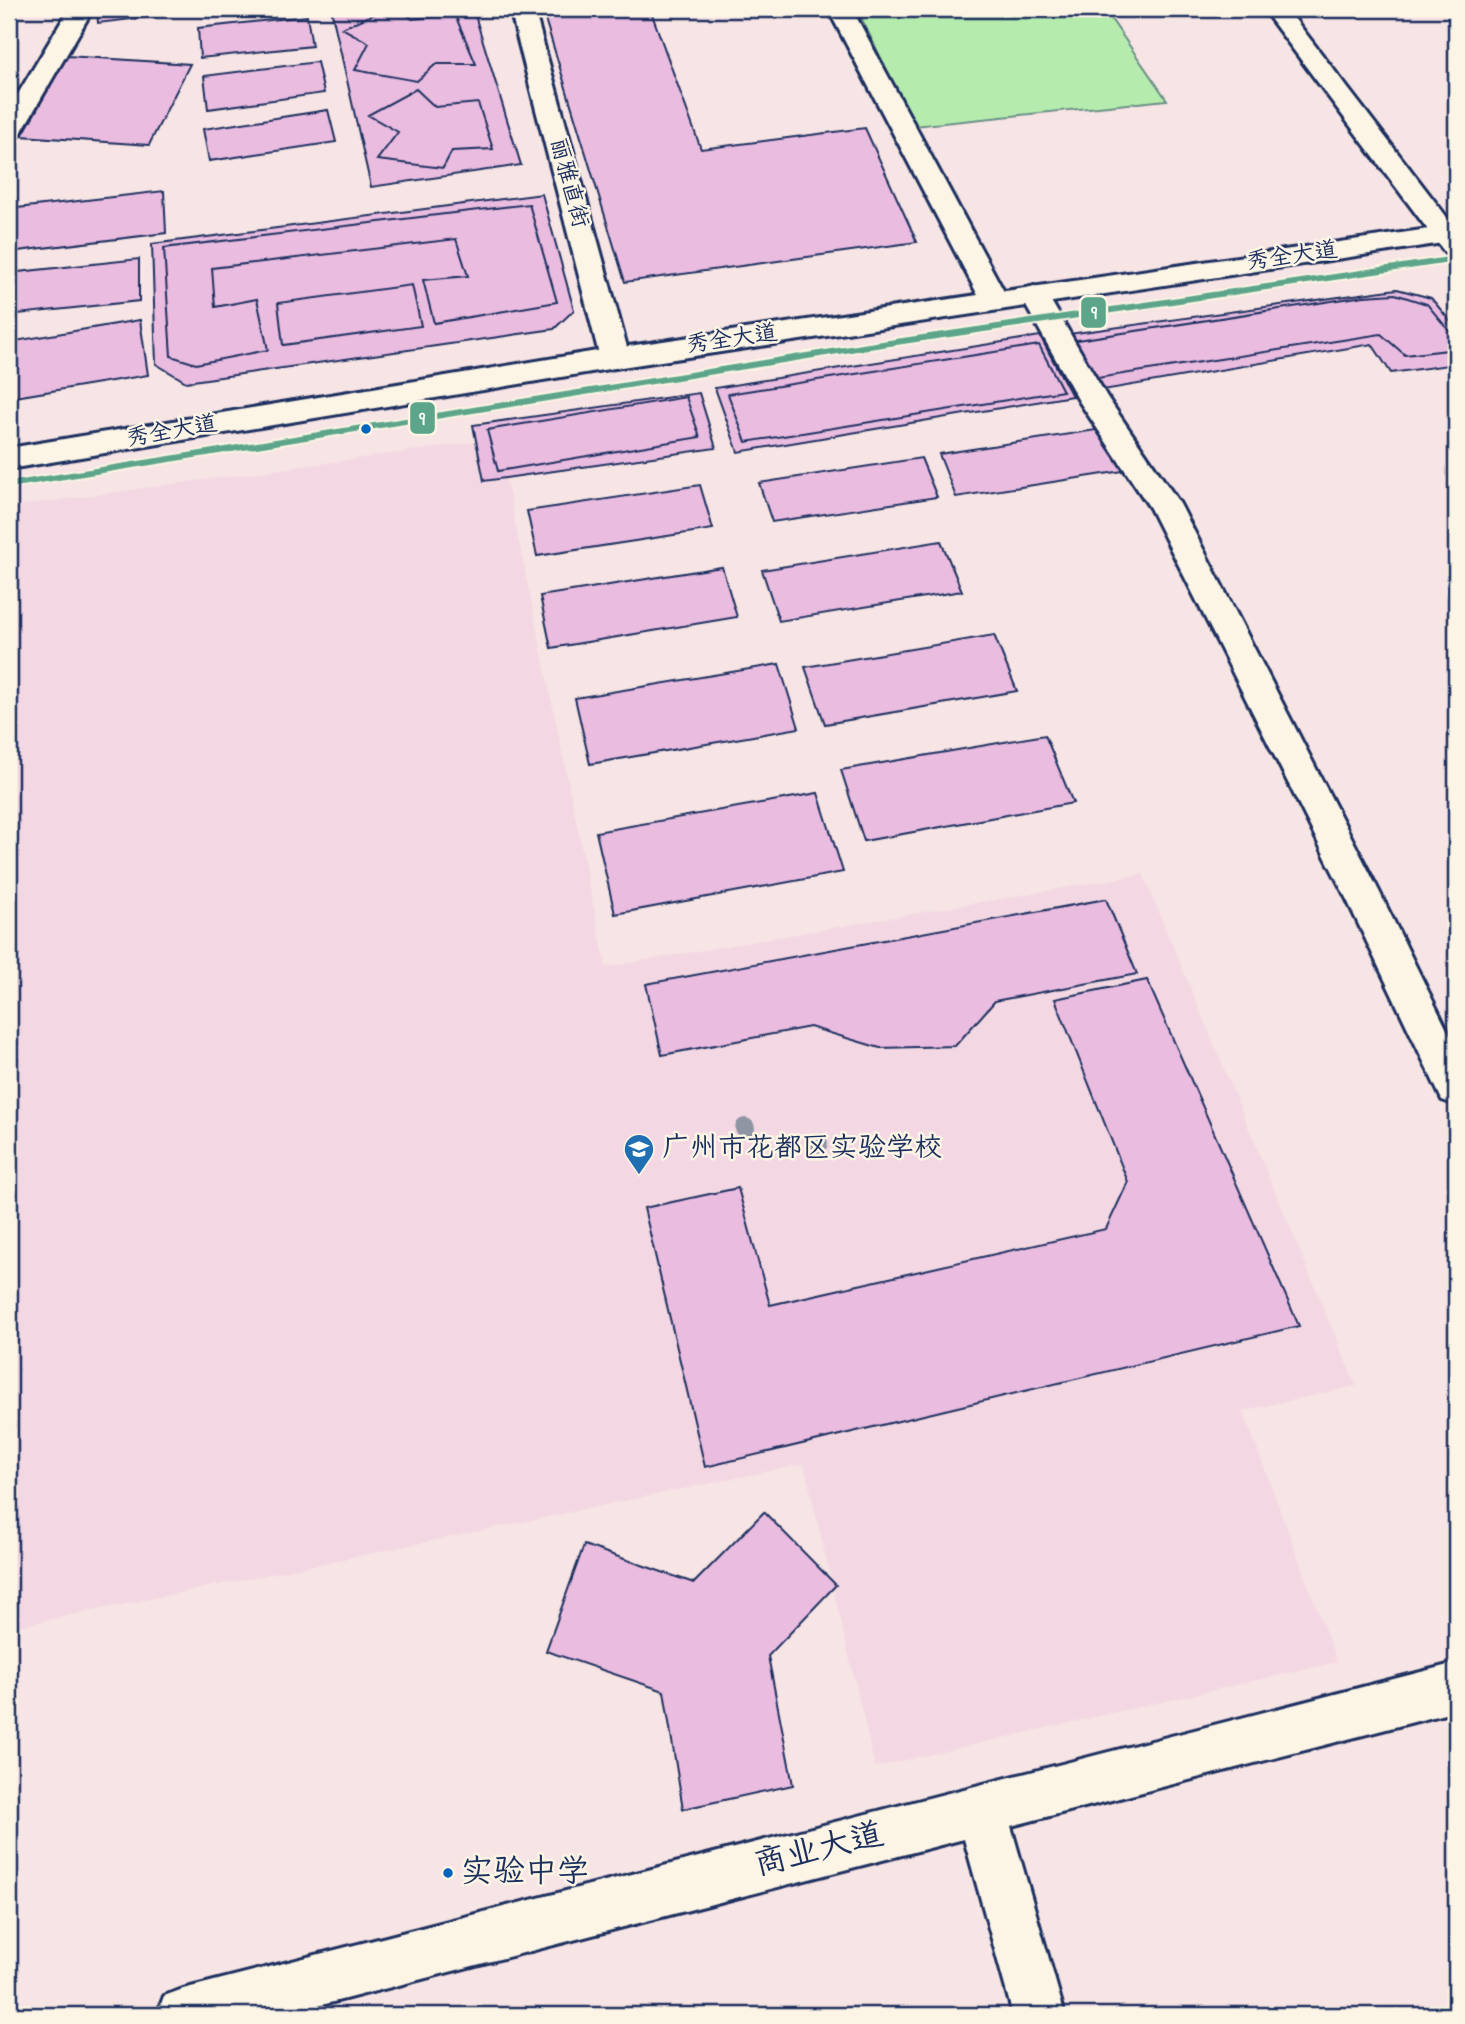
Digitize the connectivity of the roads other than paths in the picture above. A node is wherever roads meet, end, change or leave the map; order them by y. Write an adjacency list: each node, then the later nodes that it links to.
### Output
1 (80, 9): 5 (street)
2 (522, 9): 9 (street, 丽雅直街)
3 (840, 9): 8 (street)
4 (1275, 9): 6 (street)
5 (9, 131)
6 (1453, 239): 7 (street, 秀全大道)
7 (1034, 295): 8 (street, 秀全大道); 11 (street)
8 (995, 301): 9 (street, 秀全大道)
9 (615, 358): 10 (street, 秀全大道)
10 (9, 459)
11 (1456, 1088)
12 (1456, 1687): 13 (street, 商业大道)
13 (981, 1809): 14 (street, 商业大道); 15 (street)
14 (183, 2015)
15 (1039, 2015)

